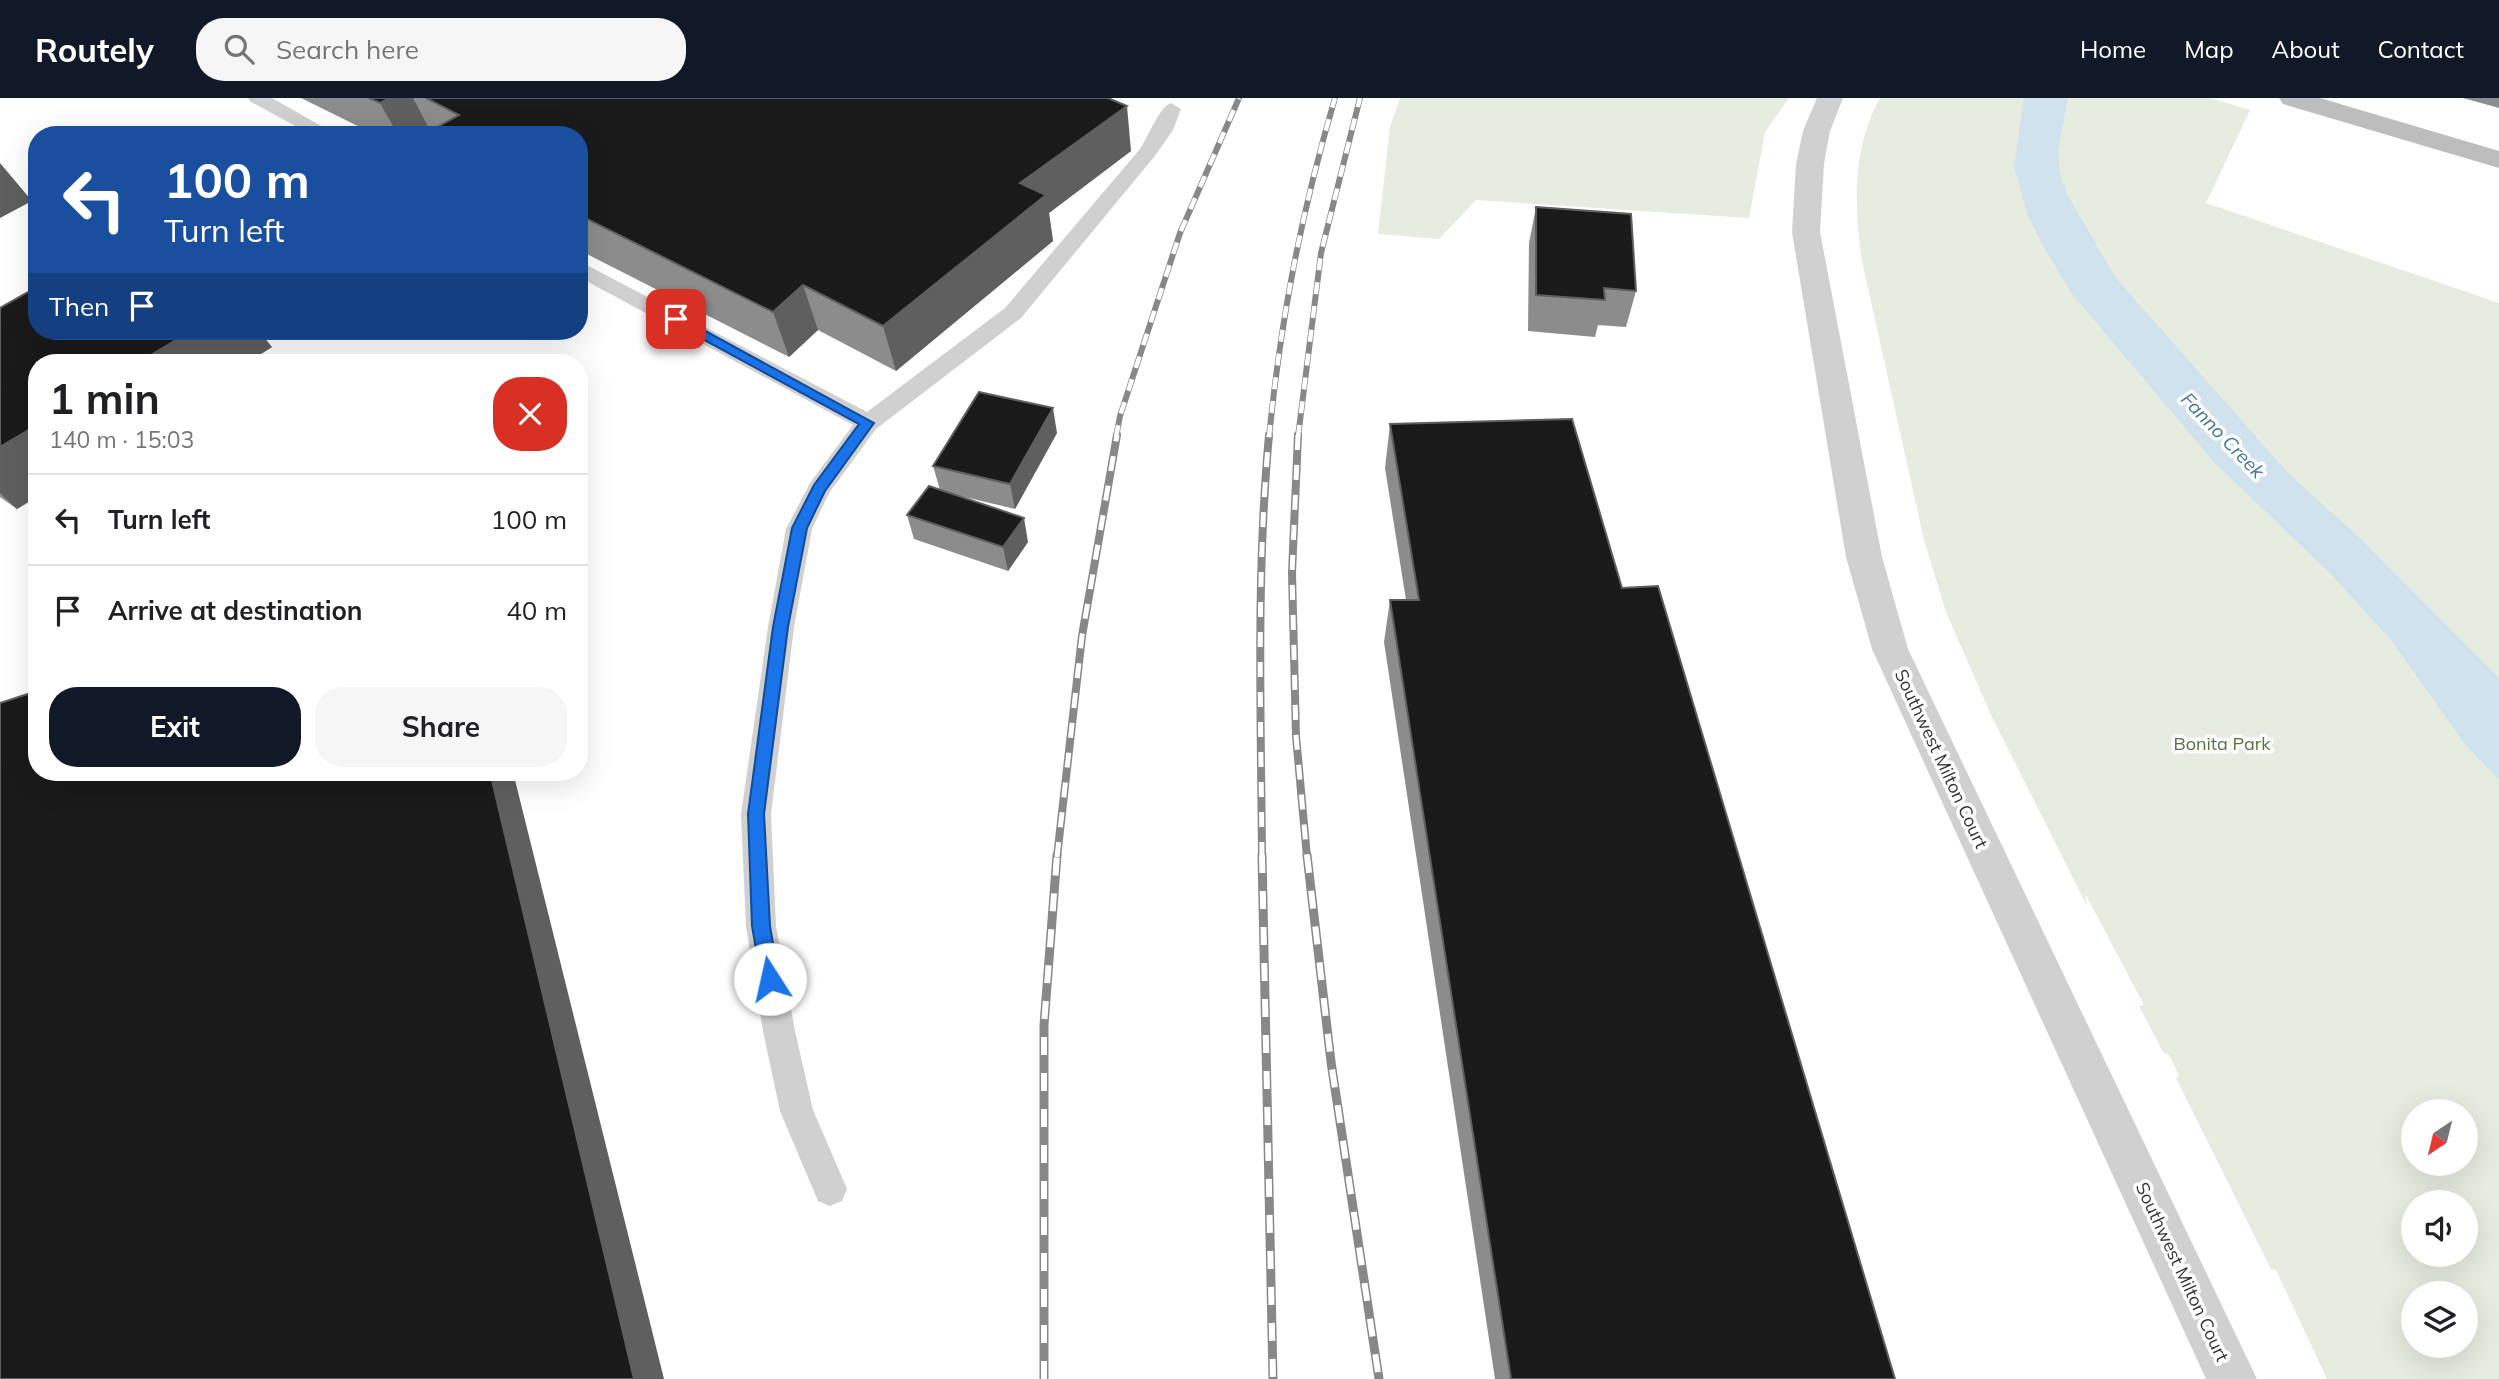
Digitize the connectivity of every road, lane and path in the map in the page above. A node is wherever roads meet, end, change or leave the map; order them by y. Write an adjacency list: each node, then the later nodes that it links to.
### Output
1 (258, 98): 5 (lane)
2 (1830, 98): 10 (street, Southwest Milton Court)
3 (2292, 98): 6 (main road)
4 (1171, 109): 8 (lane)
5 (310, 126)
6 (2499, 160)
7 (588, 273): 8 (lane)
8 (868, 423): 9 (lane)
9 (830, 1189)
10 (2232, 1379)

